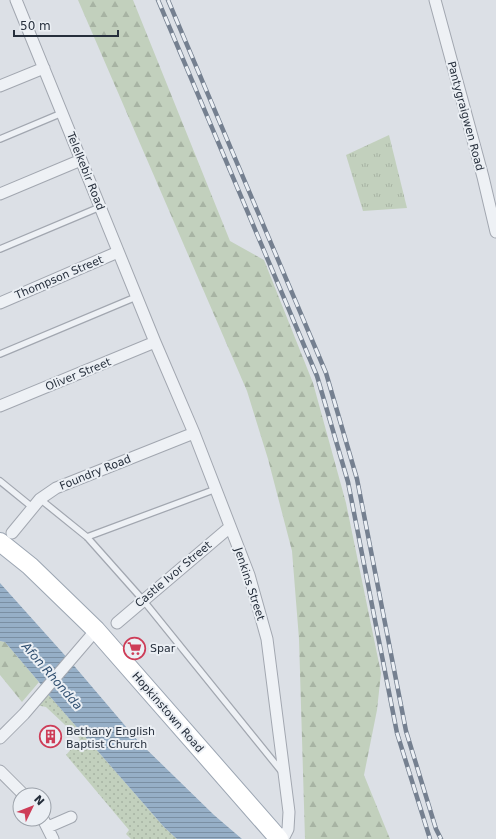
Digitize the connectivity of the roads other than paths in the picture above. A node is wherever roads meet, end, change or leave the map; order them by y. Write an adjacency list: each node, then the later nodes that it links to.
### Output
1 (16, 0): 3 (street, Telelkebir Road)
2 (435, 0): 10 (street, Pantygraigwen Road)
3 (44, 68): 4 (street); 5 (street, Telelkebir Road)
4 (0, 86)
5 (62, 113): 6 (lane); 7 (street, Telelkebir Road)
6 (0, 139)
7 (81, 160): 8 (street); 9 (street, Telelkebir Road)
8 (0, 194)
9 (100, 207): 11 (lane); 12 (street, Telelkebir Road)
10 (496, 232)
11 (0, 249)
12 (118, 252): 13 (street, Telelkebir Road); 14 (street, Thompson Street)
13 (136, 297): 15 (street, Telelkebir Road); 16 (lane)
14 (0, 303)
15 (155, 342): 17 (street, Oliver Street); 18 (street, Jenkins Street)
16 (0, 354)
17 (0, 406)
18 (194, 433): 20 (street, Jenkins Street); 21 (street, Foundry Road)
19 (0, 481): 22 (lane)
20 (216, 489): 23 (street, Jenkins Street); 24 (lane)
21 (40, 499): 22 (street, Foundry Road); 24 (lane)
22 (32, 508): 25 (street, Foundry Road)
23 (230, 527): 26 (street, Castle Ivor Street); 31 (street, Jenkins Street)
24 (87, 537): 26 (lane)
25 (6, 538): 28 (main road, Hopkinstown Road)
26 (143, 600): 27 (street, Castle Ivor Street); 31 (lane)
27 (117, 623)
28 (96, 630): 29 (street); 37 (main road, Hopkinstown Road)
29 (0, 738)
30 (0, 771): 32 (street)
31 (284, 774): 38 (street, Jenkins Street)
32 (16, 787)
33 (71, 817): 34 (street)
34 (52, 822)
35 (48, 827): 36 (street)
36 (53, 839)
37 (279, 839)
38 (283, 839)

